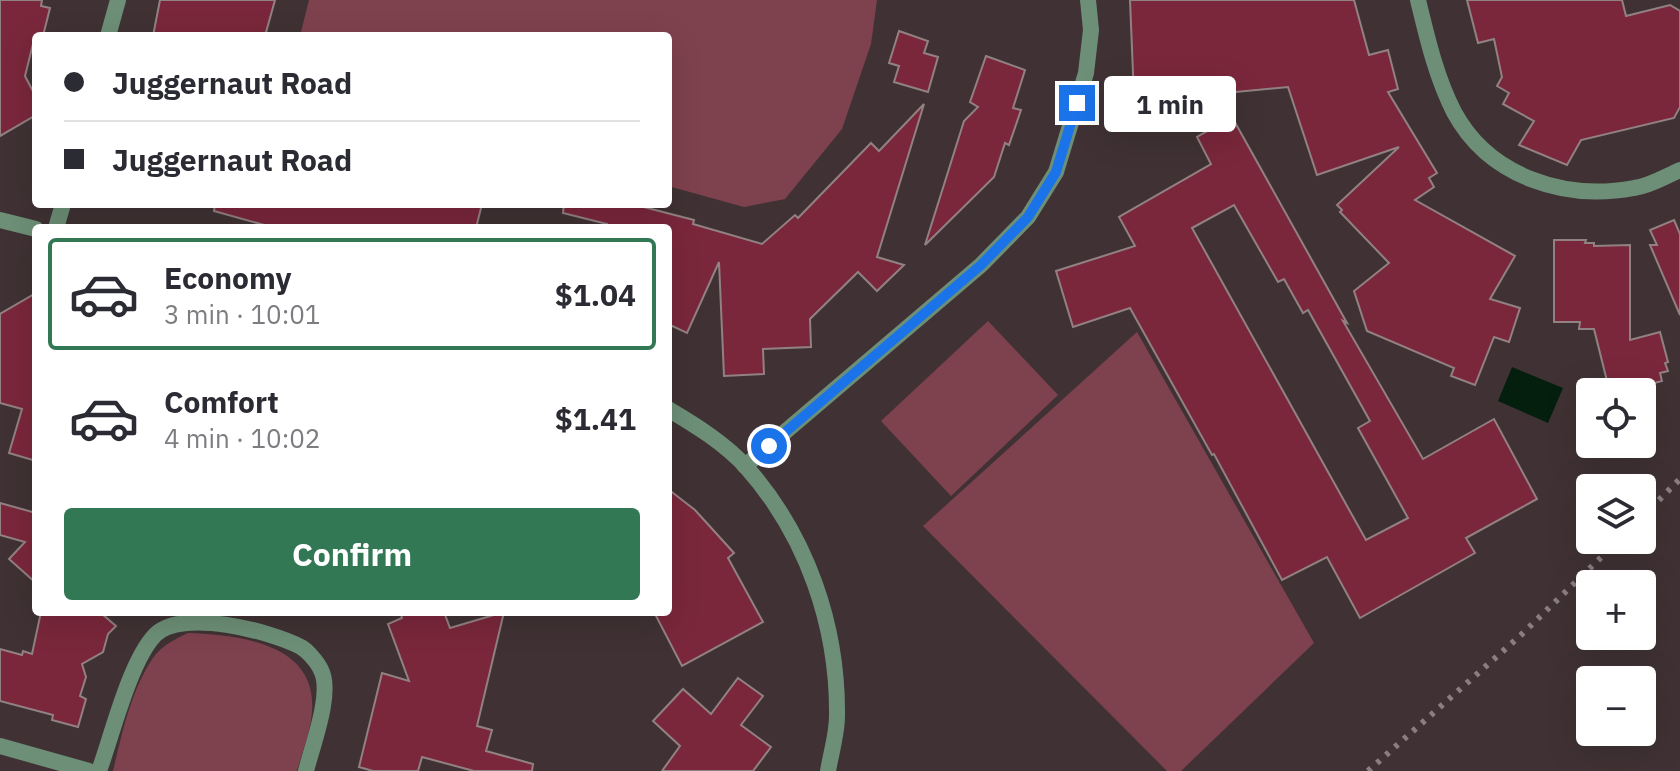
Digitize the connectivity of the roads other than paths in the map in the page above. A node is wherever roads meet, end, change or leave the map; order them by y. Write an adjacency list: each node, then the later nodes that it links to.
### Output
1 (118, 0): 4 (street)
2 (1088, 0): 9 (street)
3 (1418, 0): 5 (street)
4 (109, 32)
5 (1680, 170)
6 (0, 220): 7 (street)
7 (32, 228)
8 (672, 412): 9 (street)
9 (745, 466): 14 (street)
10 (0, 746): 11 (street)
11 (89, 771)
12 (99, 771): 13 (street)
13 (306, 771)
14 (828, 771)

